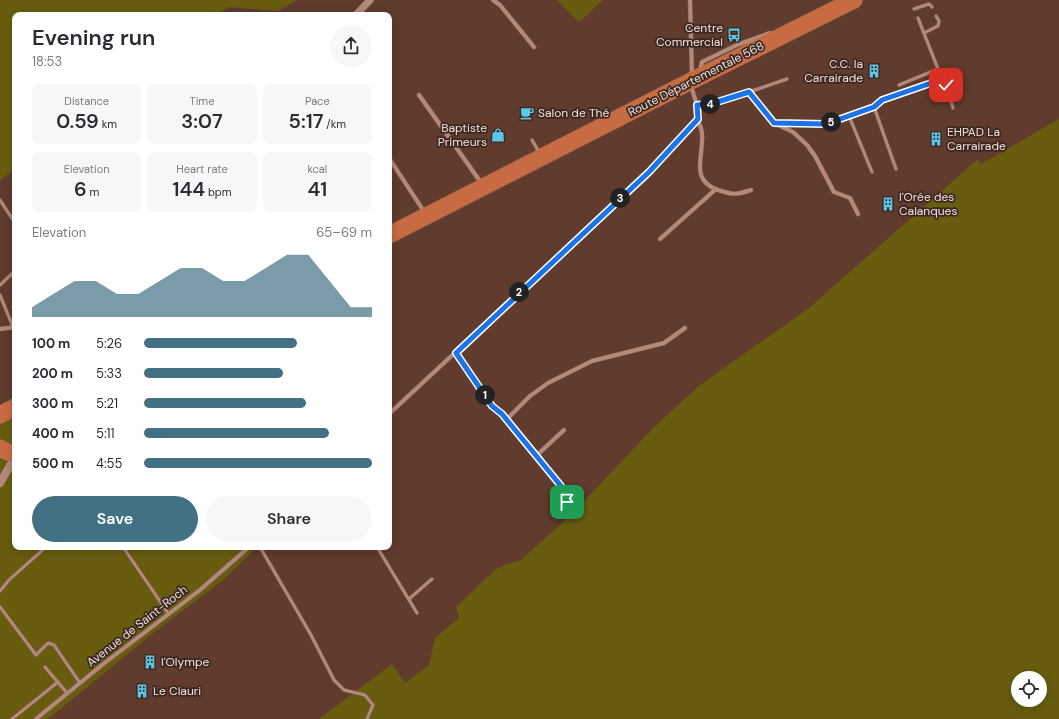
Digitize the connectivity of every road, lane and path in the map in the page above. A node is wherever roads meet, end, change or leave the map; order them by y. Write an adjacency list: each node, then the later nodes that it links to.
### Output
1 (370, 0): 8 (street)
2 (493, 0): 14 (street)
3 (690, 0): 16 (street)
4 (854, 0): 6 (main road, Route Départementale 568)
5 (932, 7): 7 (lane)
6 (838, 8): 11 (street); 16 (main road, Route Départementale 568)
7 (914, 9)
8 (359, 12)
9 (936, 16): 13 (lane)
10 (918, 18): 13 (lane)
11 (788, 26)
12 (773, 32): 16 (street)
13 (924, 33): 17 (lane)
14 (534, 47)
15 (787, 78): 18 (lane)
16 (695, 79): 20 (street); 28 (main road, Route Départementale 568)
17 (899, 85)
18 (749, 92): 20 (street); 26 (street)
19 (419, 94): 32 (street)
20 (697, 105): 25 (street)
21 (874, 107): 22 (lane); 23 (lane); 30 (lane)
22 (954, 108)
23 (866, 110): 24 (street)
24 (849, 116): 26 (street); 31 (lane)
25 (698, 119): 33 (street); 48 (street)
26 (774, 123): 36 (street)
27 (532, 140): 28 (lane)
28 (542, 157): 32 (main road, Route Départementale 568)
29 (392, 162): 37 (street)
30 (896, 169)
31 (872, 172)
32 (484, 187): 37 (main road, Route Départementale 568)
33 (716, 189): 34 (street); 40 (street)
34 (751, 190)
35 (0, 200): 38 (lane)
36 (858, 214)
37 (428, 216): 39 (main road, Route Départementale 568)
38 (12, 218)
39 (395, 231)
40 (660, 239)
41 (12, 273): 42 (lane)
42 (0, 285)
43 (0, 295): 44 (lane)
44 (12, 322)
45 (12, 327): 47 (street)
46 (685, 328): 50 (street)
47 (0, 329)
48 (456, 353): 49 (street); 50 (street)
49 (392, 411)
50 (506, 420): 53 (street)
51 (564, 430): 53 (street)
52 (6, 453): 54 (main road)
53 (536, 456): 55 (street)
54 (0, 483)
55 (567, 502)
56 (43, 550): 62 (lane)
57 (125, 550): 65 (lane)
58 (246, 550): 65 (street, Avenue de Saint-Roch)
59 (262, 550): 73 (lane)
60 (379, 550): 63 (lane)
61 (432, 579): 63 (lane)
62 (0, 592)
63 (409, 599): 66 (lane)
64 (0, 607): 69 (lane)
65 (168, 613): 69 (street, Avenue de Saint-Roch)
66 (417, 613)
67 (45, 667): 68 (lane)
68 (58, 682): 70 (lane); 71 (lane)
69 (80, 683): 70 (street, Avenue de Saint-Roch)
70 (67, 693): 72 (street, Avenue de Saint-Roch)
71 (12, 719)
72 (36, 719)
73 (367, 719)

